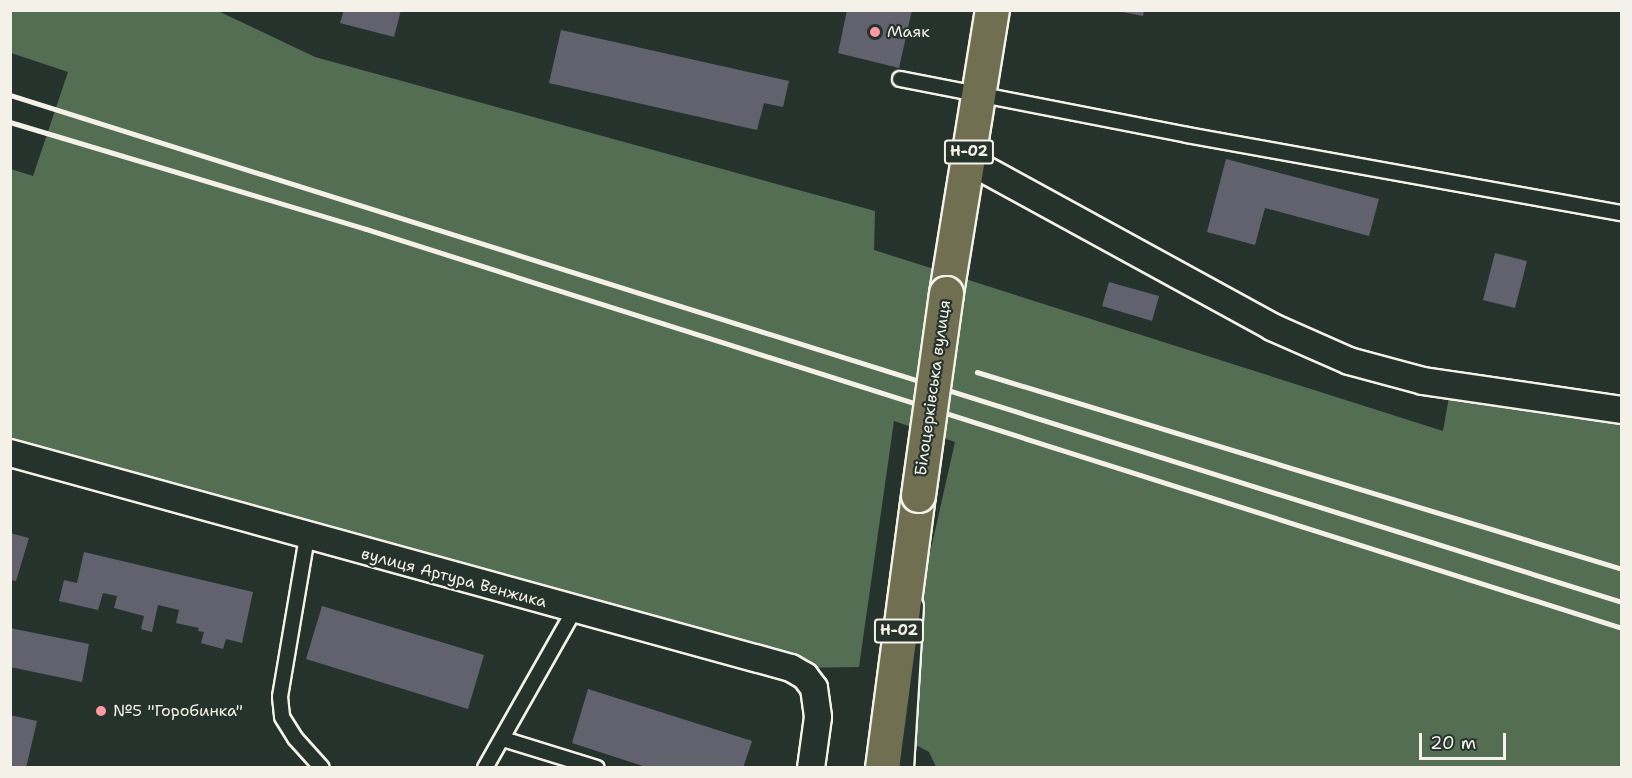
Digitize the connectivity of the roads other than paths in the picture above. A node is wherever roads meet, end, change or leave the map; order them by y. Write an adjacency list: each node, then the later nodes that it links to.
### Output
1 (992, 10): 3 (main road, Білоцерківська вулиця / Н-02)
2 (900, 78): 3 (lane)
3 (979, 94): 5 (lane); 9 (main road, Білоцерківська вулиця / Н-02, bridge)
4 (982, 168): 6 (street)
5 (1622, 213)
6 (1622, 410)
7 (10, 453): 8 (street, вулиця Артура Венжика)
8 (307, 537): 10 (street, вулиця Артура Венжика); 12 (lane)
9 (911, 541): 16 (main road, Білоцерківська вулиця / Н-02); 17 (lane)
10 (574, 611): 11 (lane); 15 (street, вулиця Артура Венжика)
11 (503, 739): 13 (lane); 14 (lane)
12 (322, 768)
13 (485, 768)
14 (597, 768)
15 (811, 768)
16 (882, 768)
17 (906, 768)

